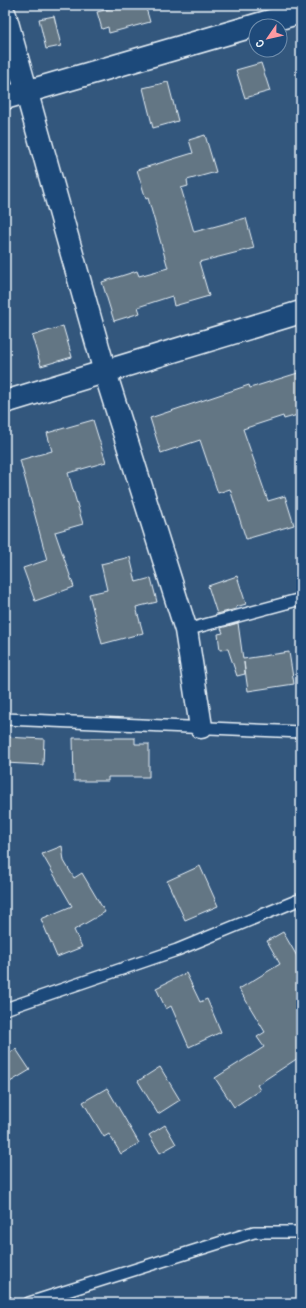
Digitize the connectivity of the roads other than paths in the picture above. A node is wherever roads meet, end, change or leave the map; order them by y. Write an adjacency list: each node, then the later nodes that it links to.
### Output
1 (301, 12): 3 (street)
2 (5, 15): 3 (street)
3 (26, 92): 4 (street); 6 (street)
4 (5, 98)
5 (301, 312): 6 (street)
6 (105, 372): 7 (street); 9 (street)
7 (5, 402)
8 (301, 599): 9 (lane)
9 (186, 630): 11 (street)
10 (5, 719): 11 (lane)
11 (201, 727): 12 (lane)
12 (301, 732)
13 (301, 899): 14 (lane)
14 (5, 1009)
15 (301, 1232): 18 (lane)
16 (5, 1302): 17 (lane)
17 (9, 1303)
18 (29, 1303)

